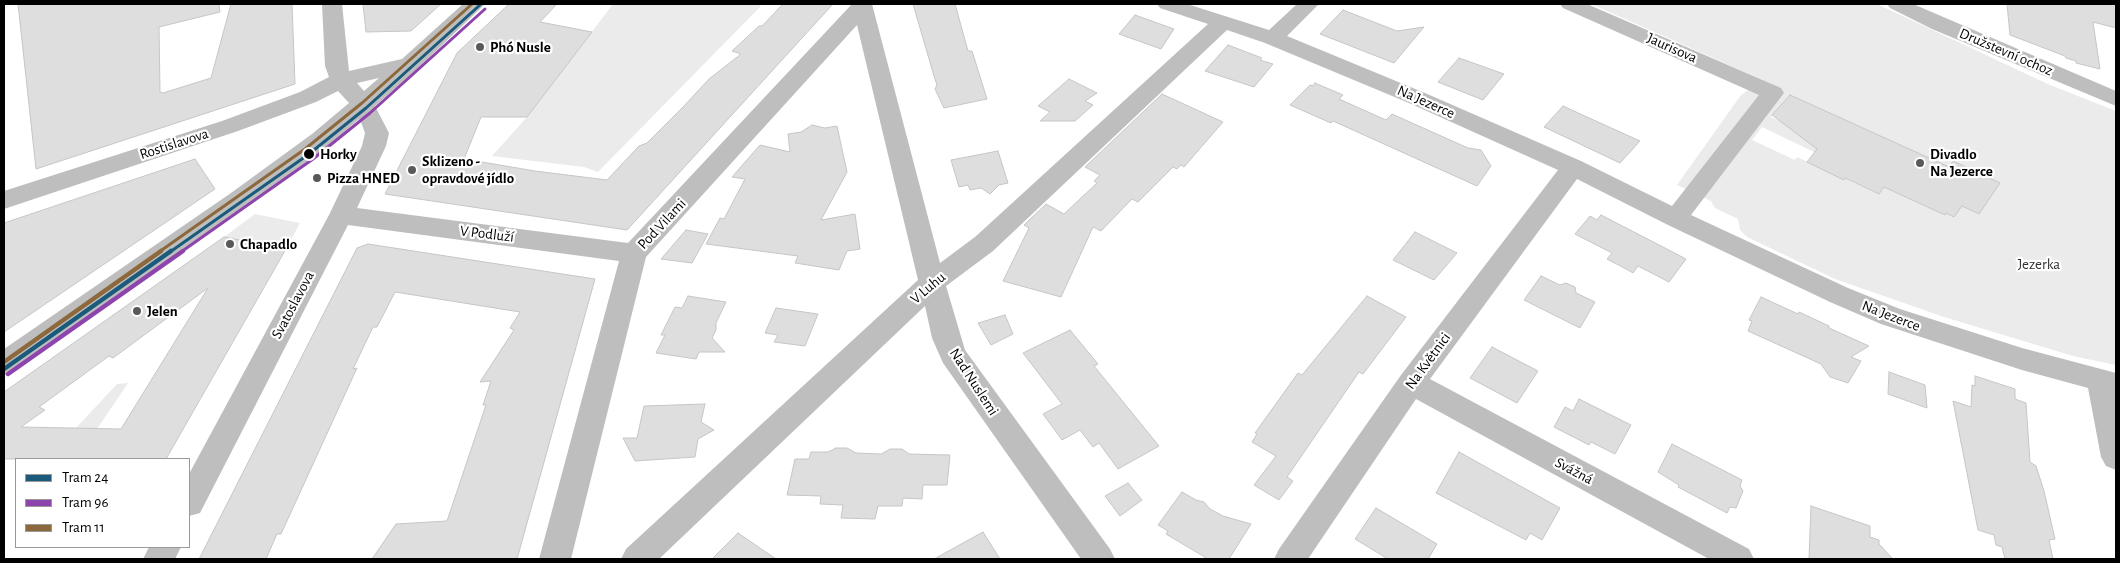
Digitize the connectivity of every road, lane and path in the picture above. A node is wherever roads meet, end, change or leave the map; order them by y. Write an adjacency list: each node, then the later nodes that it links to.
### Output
1 (332, 4): 11 (street)
2 (475, 4): 10 (street)
3 (1167, 4): 8 (street, Na Jezerce)
4 (1309, 4): 9 (street)
5 (1570, 4): 14 (street, Jaurisova)
6 (1897, 4): 12 (street, Družstevní ochoz)
7 (862, 5): 19 (street, Pod Vilami); 20 (street, Nad Nuslemi)
8 (1224, 21): 9 (street, Na Jezerce); 20 (street, V Luhu)
9 (1274, 38): 15 (street, Na Jezerce)
10 (408, 66): 11 (street); 13 (street)
11 (341, 80): 13 (street); 16 (street, Rostislavova)
12 (2116, 99)
13 (363, 104): 17 (street, Svatoslavova); 21 (street)
14 (1738, 138): 18 (street)
15 (1572, 167): 18 (street, Na Jezerce); 23 (street, Na Květnici)
16 (4, 200)
17 (340, 215): 19 (street, V Podluží); 25 (street, Svatoslavova)
18 (1677, 219): 22 (street, Na Jezerce)
19 (634, 253): 26 (street, Pod Vilami)
20 (932, 283): 27 (street, V Luhu); 28 (street, Nad Nuslemi)
21 (4, 364)
22 (2108, 382): 24 (street)
23 (1411, 384): 29 (street, Na Květnici); 30 (street, Svážná)
24 (2116, 457)
25 (190, 501)
26 (555, 559)
27 (637, 559)
28 (1099, 559)
29 (1290, 559)
30 (1738, 559)

